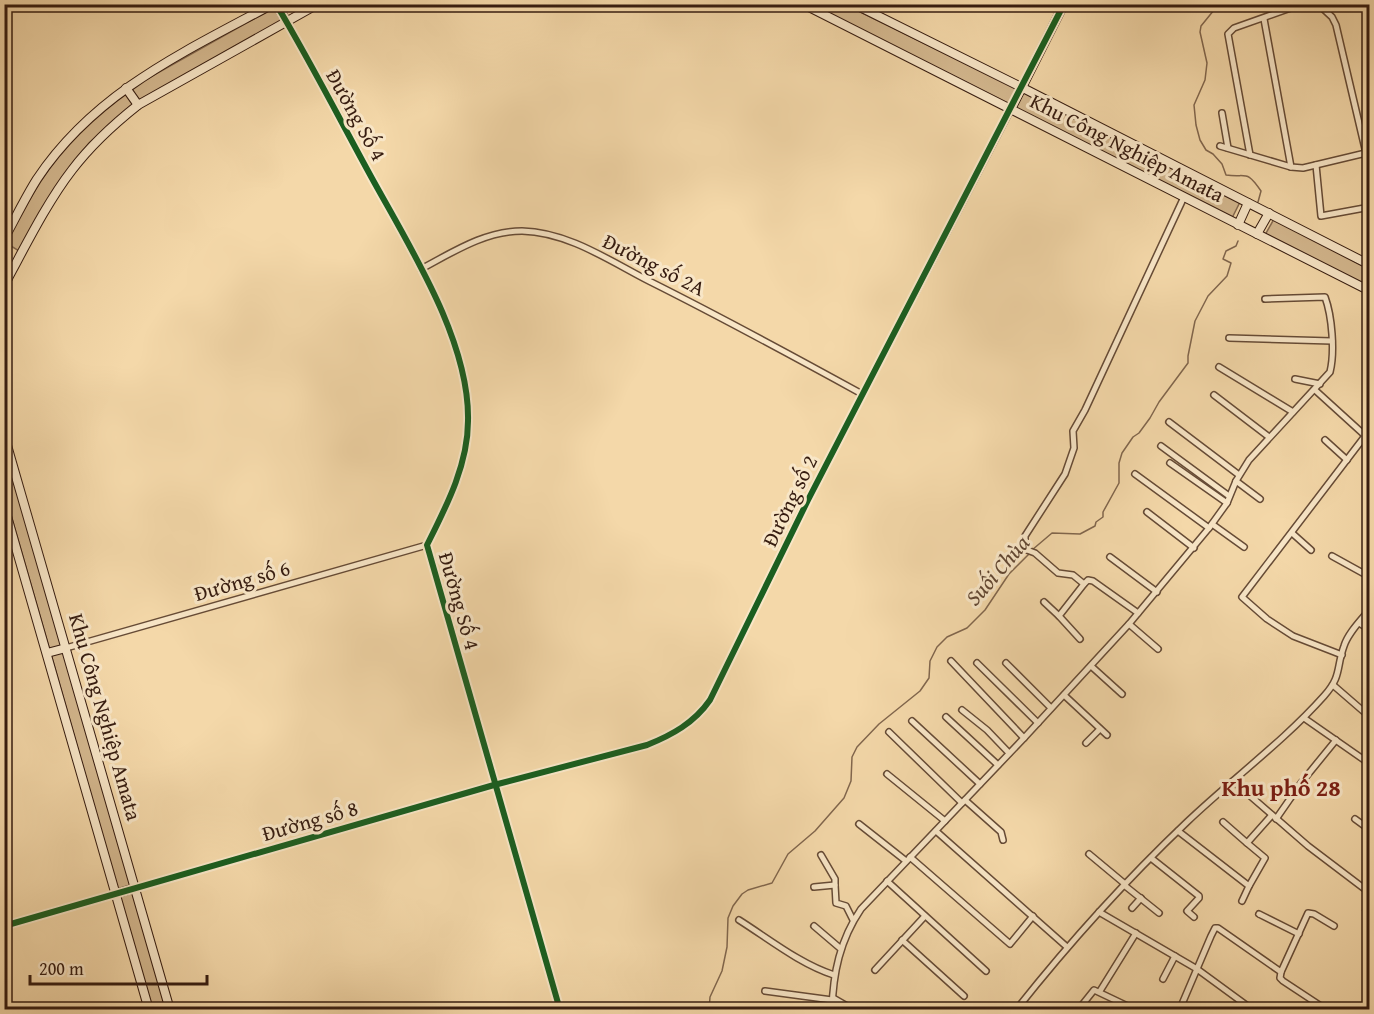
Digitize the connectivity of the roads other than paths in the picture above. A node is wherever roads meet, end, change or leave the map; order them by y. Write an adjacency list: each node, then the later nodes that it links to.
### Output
1 (274, 4): 9 (street); 11 (street)
2 (318, 4): 9 (street)
3 (803, 4): 13 (street, Khu Công Nghiệp Amata)
4 (854, 4): 10 (street, Khu Công Nghiệp Amata)
5 (1064, 4): 10 (street)
6 (1318, 4): 17 (street)
7 (1297, 5): 8 (street)
8 (1264, 19): 18 (street); 20 (street)
9 (287, 22): 12 (street); 30 (street, Đường Số 4)
10 (1021, 87): 13 (street); 22 (street, Khu Công Nghiệp Amata)
11 (126, 88): 12 (street); 27 (street)
12 (138, 105): 31 (street)
13 (1011, 109): 21 (street, Khu Công Nghiệp Amata); 40 (street, Đường số 2)
14 (1222, 113): 16 (street)
15 (1220, 146): 16 (street)
16 (1227, 148): 18 (street)
17 (1368, 152): 19 (street)
18 (1250, 155): 20 (street)
19 (1316, 165): 20 (street); 23 (street)
20 (1291, 167)
21 (1184, 197): 25 (street, Khu Công Nghiệp Amata); 67 (street)
22 (1248, 203): 24 (street, Khu Công Nghiệp Amata); 25 (street)
23 (1370, 207)
24 (1269, 213): 26 (street); 28 (street, Khu Công Nghiệp Amata)
25 (1238, 225): 26 (street, Khu Công Nghiệp Amata)
26 (1257, 234): 32 (street, Khu Công Nghiệp Amata)
27 (4, 239)
28 (1370, 265)
29 (4, 269): 31 (street)
30 (421, 269): 40 (street, Đường số 2A); 60 (street, Đường Số 4)
31 (6, 282)
32 (1370, 291)
33 (1265, 299): 35 (street)
34 (1229, 338): 35 (street)
35 (1332, 340): 38 (street)
36 (1219, 367): 42 (street)
37 (1295, 379): 38 (street)
38 (1320, 384): 39 (street)
39 (1315, 390): 42 (street); 46 (street)
40 (862, 394): 107 (street, Đường số 2)
41 (1214, 394): 45 (street)
42 (1293, 412): 45 (street)
43 (1169, 422): 52 (street)
44 (4, 435): 77 (street, Khu Công Nghiệp Amata)
45 (1269, 437): 52 (street)
46 (1368, 437): 49 (street)
47 (1325, 440): 49 (street)
48 (1161, 446): 53 (street)
49 (1347, 460): 59 (street)
50 (1170, 463): 55 (street)
51 (1135, 474): 58 (street)
52 (1237, 478): 53 (street); 54 (street)
53 (1229, 496): 55 (street)
54 (1260, 499)
55 (1227, 502): 58 (street)
56 (4, 506): 79 (street, Khu Công Nghiệp Amata)
57 (1148, 512): 62 (street)
58 (1211, 526): 61 (street); 62 (street)
59 (1292, 533): 63 (street); 80 (street)
60 (427, 545): 77 (street, Đường số 6); 107 (street, Đường Số 4)
61 (1244, 547)
62 (1194, 548): 68 (street)
63 (1311, 550)
64 (1332, 556): 66 (street)
65 (1110, 557): 68 (street)
66 (1370, 577)
67 (1084, 584): 71 (street); 72 (street)
68 (1157, 592): 71 (street)
69 (1044, 603): 72 (street)
70 (1370, 609): 73 (street)
71 (1138, 613): 74 (street)
72 (1059, 616): 76 (street)
73 (1359, 623): 75 (street); 80 (street)
74 (1129, 624): 78 (street); 84 (street)
75 (1370, 630)
76 (1080, 639)
77 (66, 648): 79 (street); 128 (street, Khu Công Nghiệp Amata)
78 (1158, 649)
79 (47, 653): 130 (street, Khu Công Nghiệp Amata)
80 (1342, 655): 85 (street)
81 (951, 661): 98 (street)
82 (977, 663): 94 (street)
83 (1006, 663): 88 (street)
84 (1091, 666): 86 (street); 87 (street)
85 (1333, 685): 91 (street); 92 (street)
86 (1122, 694)
87 (1064, 695): 88 (street); 95 (street)
88 (1052, 708): 94 (street)
89 (962, 710): 101 (street)
90 (946, 717): 103 (street)
91 (1370, 717)
92 (1304, 718): 99 (street); 105 (street)
93 (912, 721): 106 (street)
94 (1038, 723): 98 (street)
95 (1100, 729): 97 (street); 100 (street)
96 (889, 732): 108 (street)
97 (1107, 735)
98 (1024, 738): 101 (street)
99 (1336, 740): 102 (street); 109 (street)
100 (1086, 743)
101 (1009, 753): 103 (street)
102 (1370, 764)
103 (998, 765): 106 (street)
104 (886, 774): 111 (street)
105 (1233, 781): 109 (street); 116 (street)
106 (980, 784): 108 (street)
107 (494, 785): 128 (street, Đường số 8); 165 (street, Đường Số 4)
108 (964, 801): 111 (street); 117 (street)
109 (1274, 817): 118 (street); 129 (street)
110 (1355, 819): 114 (street)
111 (945, 821): 115 (street)
112 (1223, 822): 118 (street)
113 (859, 824): 122 (street)
114 (1370, 830)
115 (936, 831): 122 (street); 138 (street)
116 (1178, 831): 121 (street); 126 (street)
117 (1003, 840)
118 (1247, 843): 126 (street)
119 (1089, 854): 124 (street)
120 (821, 855): 125 (street)
121 (1151, 858): 124 (street); 139 (street)
122 (908, 859): 123 (street); 138 (street)
123 (886, 881): 137 (street); 141 (street)
124 (1125, 884): 131 (street); 134 (street)
125 (835, 885): 127 (street); 141 (street)
126 (1249, 886): 132 (street)
127 (813, 887)
128 (135, 888): 130 (street); 164 (street, Khu Công Nghiệp Amata)
129 (1370, 893)
130 (115, 894): 142 (street); 163 (street, Khu Công Nghiệp Amata)
131 (1141, 898): 133 (street); 135 (street)
132 (1242, 901)
133 (1132, 908)
134 (1099, 912): 145 (street); 148 (street)
135 (1159, 913)
136 (1259, 914): 146 (street)
137 (925, 916): 147 (street); 153 (street)
138 (1033, 916): 148 (street)
139 (1194, 917)
140 (739, 920): 155 (street)
141 (853, 920): 149 (street)
142 (4, 926)
143 (814, 926): 149 (street)
144 (1334, 926): 146 (street)
145 (1136, 933): 150 (street); 158 (street)
146 (1299, 934): 154 (street)
147 (902, 940): 152 (street); 159 (street)
148 (1067, 947): 168 (street)
149 (841, 949): 155 (street)
150 (1175, 956): 151 (street); 156 (street)
151 (1197, 969): 154 (street); 161 (street); 171 (street)
152 (875, 970)
153 (986, 971)
154 (1281, 972): 172 (street)
155 (834, 975): 160 (street)
156 (1163, 979)
157 (765, 991): 160 (street)
158 (1100, 991): 162 (street); 169 (street)
159 (964, 996)
160 (832, 999): 166 (street); 167 (street)
161 (1182, 1004)
162 (1128, 1007): 170 (street)
163 (149, 1010)
164 (170, 1010)
165 (560, 1010)
166 (832, 1010)
167 (854, 1010)
168 (1016, 1010)
169 (1078, 1010)
170 (1136, 1010)
171 (1253, 1010)
172 (1327, 1010)

